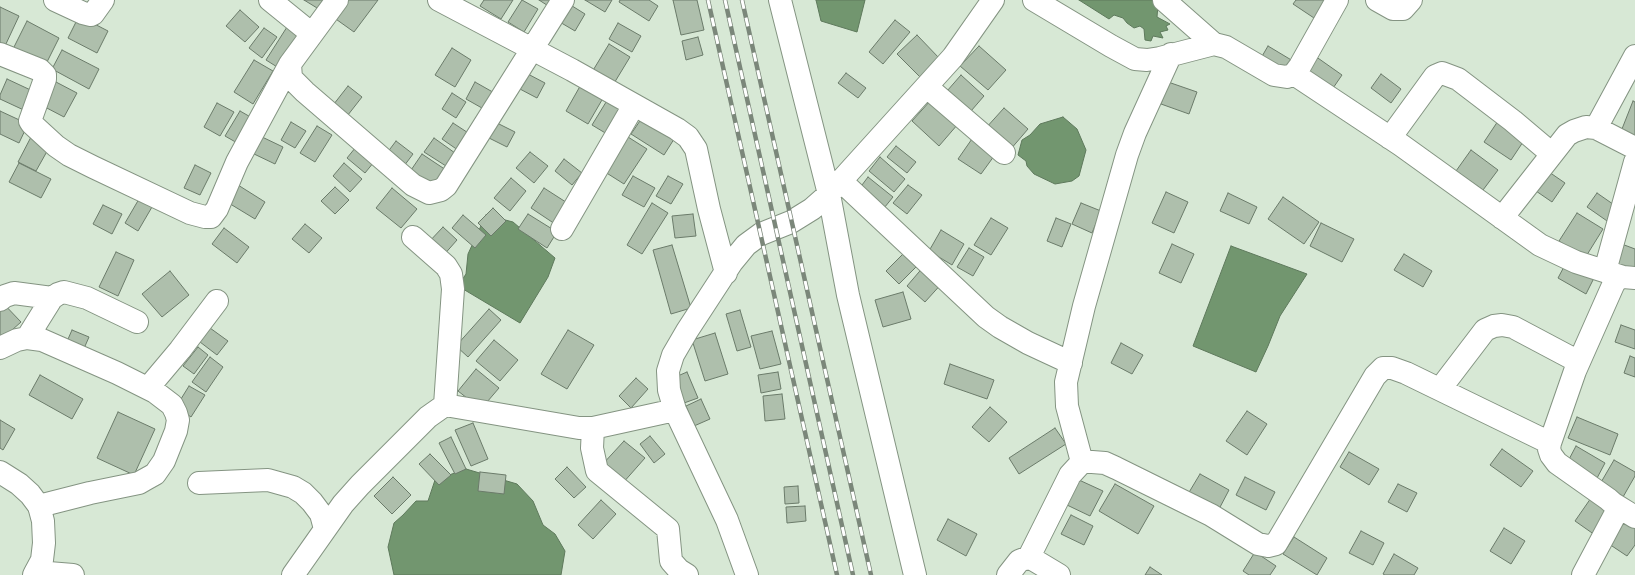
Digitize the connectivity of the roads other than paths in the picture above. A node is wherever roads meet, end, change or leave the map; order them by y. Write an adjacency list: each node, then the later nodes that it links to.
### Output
1 (54, 0): 2 (street)
2 (103, 0)
3 (270, 0): 14 (street)
4 (337, 0): 14 (street)
5 (439, 0): 16 (street)
6 (563, 0): 16 (street)
7 (780, 0): 30 (street)
8 (993, 0): 22 (street)
9 (1034, 0): 18 (street)
10 (1164, 0): 15 (street)
11 (1337, 0): 21 (street)
12 (1377, 0): 13 (street)
13 (1411, 0)
14 (312, 34): 20 (street)
15 (1214, 44): 18 (street); 21 (street)
16 (532, 49): 20 (street); 23 (street)
17 (0, 54): 20 (street)
18 (1171, 54): 43 (street)
19 (1635, 56): 24 (street)
20 (290, 64)
21 (1294, 74): 25 (street)
22 (927, 87): 27 (street); 30 (street)
23 (634, 105): 32 (street); 34 (street)
24 (1596, 128): 26 (street); 28 (street)
25 (1390, 138): 28 (street); 31 (street)
26 (1635, 148)
27 (1004, 153)
28 (1552, 154): 31 (street)
29 (1635, 162): 35 (street)
30 (835, 188): 34 (street); 43 (street); 63 (street)
31 (1502, 218): 35 (street)
32 (562, 228)
33 (413, 237): 46 (street)
34 (726, 273): 47 (street)
35 (1621, 276): 42 (street)
36 (52, 298): 37 (street); 39 (street); 40 (street)
37 (0, 300)
38 (217, 301): 44 (street)
39 (137, 322)
40 (27, 338): 41 (street); 44 (street)
41 (0, 348)
42 (1579, 362): 45 (street); 49 (street)
43 (1071, 363): 50 (street)
44 (148, 388): 54 (street)
45 (1440, 389): 49 (street); 50 (street)
46 (445, 405): 48 (street); 56 (street)
47 (675, 410): 48 (street); 62 (street)
48 (593, 428): 61 (street)
49 (1550, 443): 53 (street)
50 (1082, 462): 57 (street)
51 (0, 472): 54 (street)
52 (199, 483): 56 (street)
53 (1614, 504): 55 (street); 66 (street)
54 (39, 506): 58 (street)
55 (1635, 517)
56 (326, 529): 60 (street)
57 (1029, 558): 64 (street); 65 (street)
58 (35, 574): 59 (street)
59 (73, 575)
60 (293, 575)
61 (687, 575)
62 (747, 575)
63 (915, 575)
64 (1008, 575)
65 (1058, 575)
66 (1583, 575)

